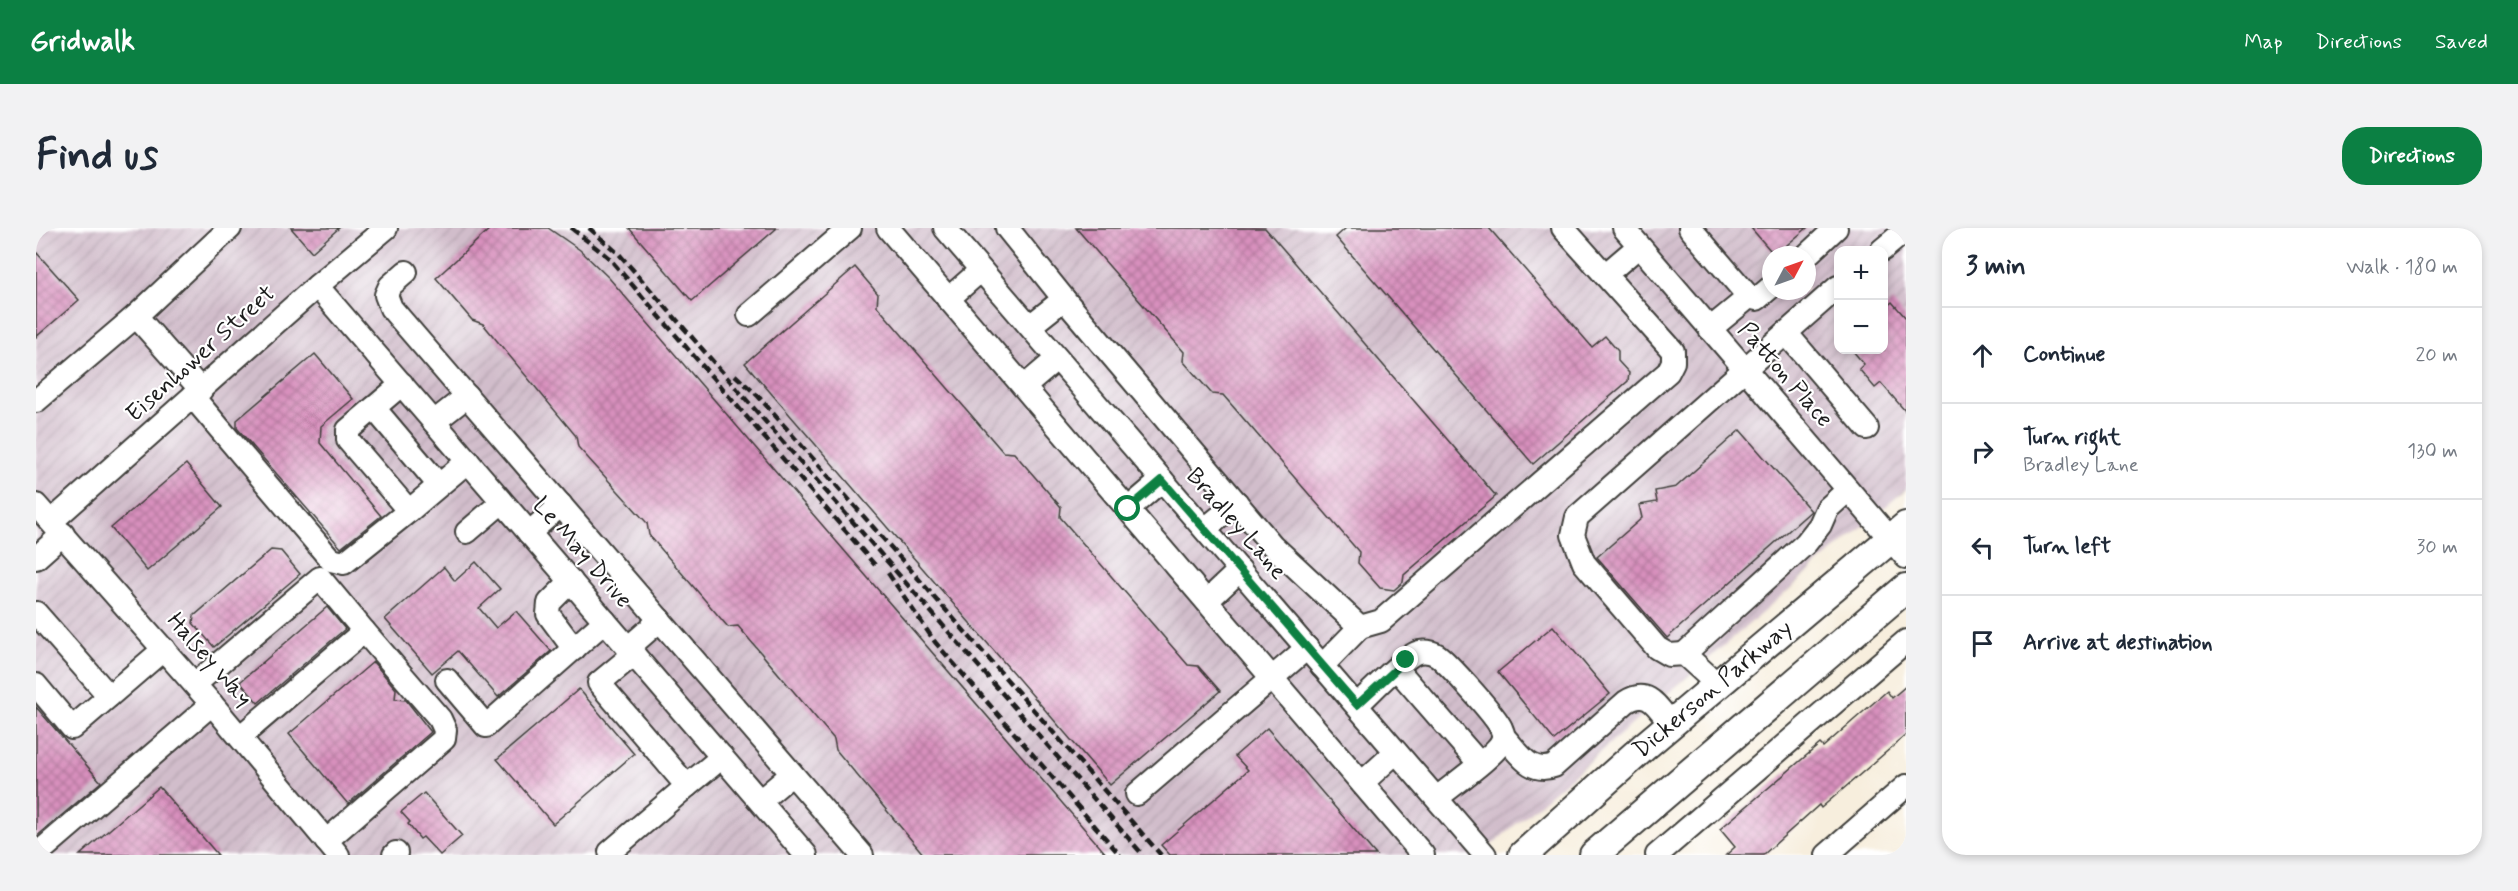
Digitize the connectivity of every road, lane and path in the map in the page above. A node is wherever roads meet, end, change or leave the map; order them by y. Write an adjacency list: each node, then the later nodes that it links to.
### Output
1 (230, 228): 25 (street)
2 (386, 228): 18 (street, Eisenhower Street)
3 (850, 228): 24 (street)
4 (888, 228): 22 (street)
5 (945, 228): 15 (street, Bradley Lane)
6 (1007, 228): 23 (street)
7 (1563, 228): 17 (street)
8 (1624, 228): 12 (street, Patton Place)
9 (1690, 228): 21 (street)
10 (1836, 228): 14 (street)
11 (1906, 230): 13 (street)
12 (1639, 246): 17 (street); 27 (street, Patton Place)
13 (1887, 246)
14 (1816, 247)
15 (981, 270): 22 (street); 26 (street, Bradley Lane)
16 (406, 272): 34 (street)
17 (1605, 275): 62 (street)
18 (317, 286): 31 (street, Le May Drive); 33 (street, Eisenhower Street)
19 (1834, 291): 28 (street)
20 (1762, 295): 21 (street)
21 (1749, 297): 27 (street)
22 (948, 299): 32 (street)
23 (1064, 299): 26 (street); 44 (street)
24 (749, 315)
25 (136, 316): 33 (street); 35 (street)
26 (1030, 326): 29 (street, Bradley Lane)
27 (1710, 329): 30 (street, Patton Place)
28 (1786, 333): 30 (street); 38 (street)
29 (1058, 358): 32 (street); 40 (street, Bradley Lane)
30 (1744, 369): 42 (street, Patton Place); 69 (street)
31 (402, 384): 36 (street); 37 (street, Le May Drive)
32 (1024, 387): 47 (street)
33 (197, 393): 48 (street); 49 (street, Eisenhower Street)
34 (467, 396): 37 (street); 46 (street)
35 (36, 401)
36 (374, 408): 41 (street); 48 (street)
37 (434, 422): 39 (street, Le May Drive)
38 (1867, 428)
39 (468, 461): 41 (street); 43 (street, Le May Drive)
40 (1162, 480): 47 (street); 50 (street, Bradley Lane)
41 (439, 485): 48 (street)
42 (1848, 490): 53 (street, Patton Place); 69 (street)
43 (502, 501): 51 (street); 52 (street, Le May Drive)
44 (1237, 503): 50 (street); 62 (street)
45 (36, 505): 49 (street, Halsey Way)
46 (561, 505): 52 (street); 60 (street)
47 (1128, 509): 58 (street)
48 (409, 511)
49 (58, 528): 54 (street, Eisenhower Street); 64 (street, Halsey Way)
50 (1205, 529): 55 (street, Bradley Lane)
51 (466, 532)
52 (529, 533): 56 (street, Le May Drive)
53 (1901, 541): 76 (main road, Dickerson Parkway)
54 (36, 558)
55 (1240, 570): 58 (street); 65 (street, Bradley Lane)
56 (571, 581): 61 (street, Le May Drive); 67 (street)
57 (1906, 588): 101 (main road, Dickerson Parkway)
58 (1207, 601): 72 (street)
59 (36, 613): 77 (street)
60 (660, 620): 68 (street); 86 (street)
61 (605, 621): 67 (street); 68 (street, Le May Drive)
62 (1360, 627): 70 (street)
63 (364, 631): 74 (street); 82 (street); 93 (street)
64 (164, 648): 74 (street, Halsey Way); 77 (street)
65 (1307, 648): 70 (street, Bradley Lane); 72 (street)
66 (1904, 648): 102 (street)
67 (574, 649): 73 (street)
68 (631, 651): 84 (street, Le May Drive); 88 (street)
69 (1684, 654): 76 (street)
70 (1322, 666): 79 (street, Bradley Lane)
71 (1397, 669): 79 (street); 81 (street); 85 (street)
72 (1273, 677): 87 (street); 90 (street)
73 (447, 680)
74 (195, 684): 78 (street, Halsey Way)
75 (36, 685): 77 (street)
76 (1718, 685): 80 (main road, Dickerson Parkway)
77 (109, 696)
78 (212, 704): 82 (street, Halsey Way); 95 (street)
79 (1357, 705): 83 (street, Bradley Lane)
80 (1671, 724): 81 (street); 100 (main road, Dickerson Parkway)
81 (1503, 736): 85 (street)
82 (240, 737): 93 (street, Halsey Way)
83 (1396, 752): 87 (street); 91 (street, Bradley Lane)
84 (722, 757): 88 (street); 92 (street, Le May Drive)
85 (1479, 763): 91 (street)
86 (792, 774): 92 (street); 97 (street)
87 (1362, 783): 98 (street)
88 (687, 786): 94 (street)
89 (1906, 786): 103 (street)
90 (1137, 794)
91 (1437, 798): 99 (street, Bradley Lane)
92 (760, 801): 96 (street, Le May Drive)
93 (332, 848)
94 (610, 852)
95 (36, 855)
96 (806, 855)
97 (862, 855)
98 (1423, 855)
99 (1485, 855)
100 (1523, 855)
101 (1594, 855)
102 (1657, 855)
103 (1827, 855)

